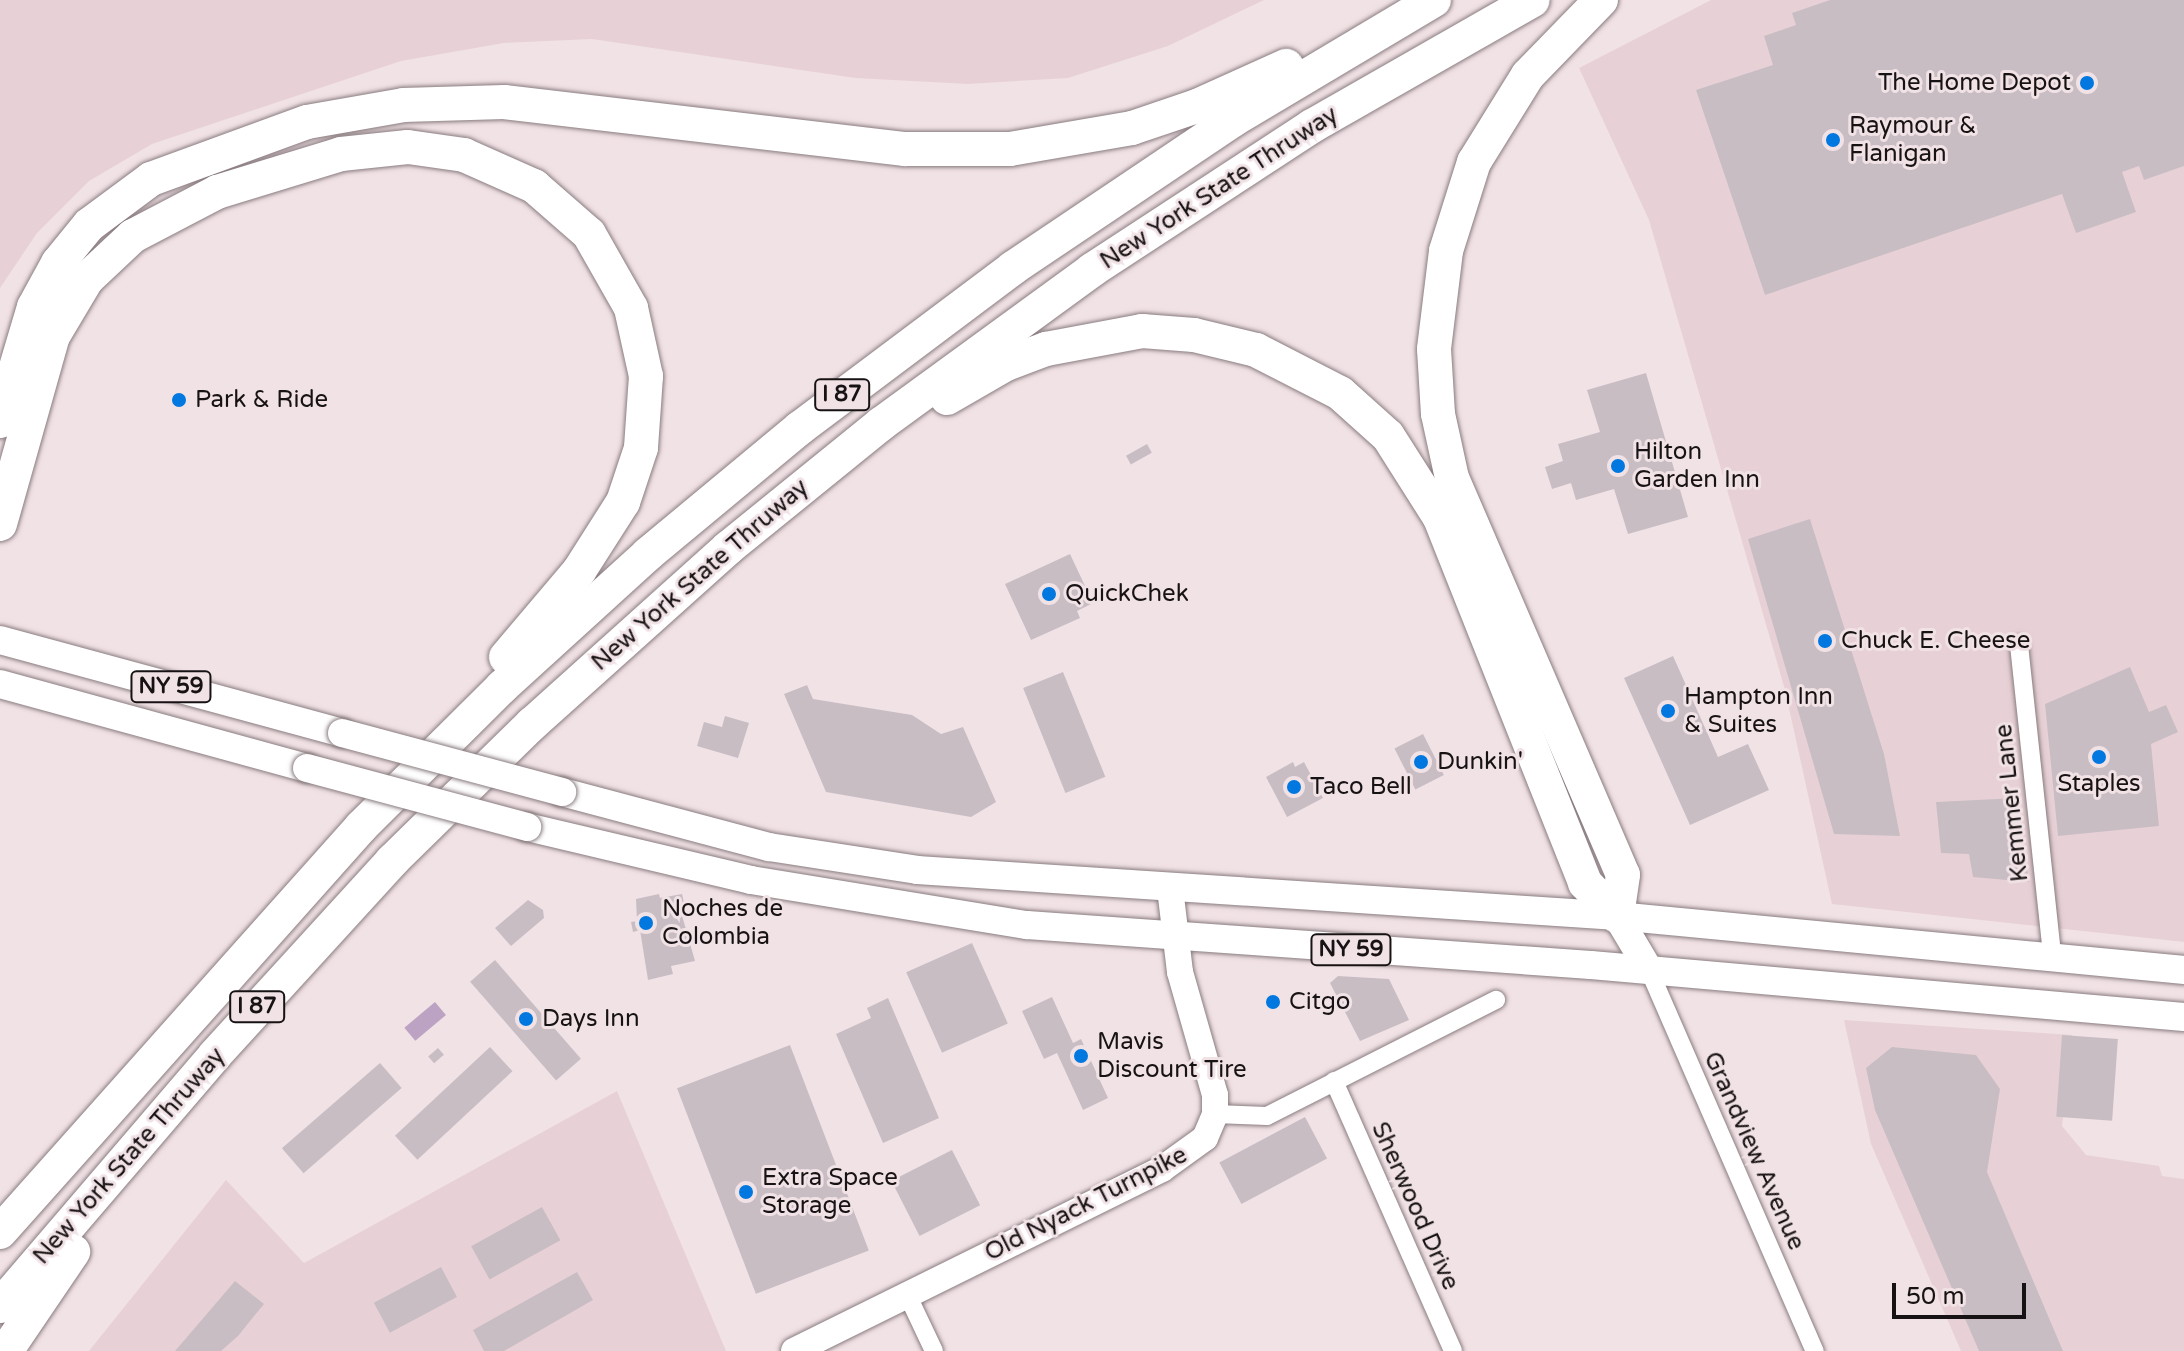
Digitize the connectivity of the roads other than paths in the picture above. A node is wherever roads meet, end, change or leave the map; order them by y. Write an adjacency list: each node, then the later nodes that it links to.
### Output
1 (1428, 0): 5 (highway)
2 (1434, 0): 11 (highway, New York State Thruway / I 87)
3 (1533, 0): 6 (highway, New York State Thruway / I 87)
4 (1601, 0): 13 (highway)
5 (0, 421)
6 (778, 506): 13 (highway); 19 (highway, New York State Thruway / I 87)
7 (0, 524): 11 (highway)
8 (0, 640): 12 (main road, NY 59, bridge)
9 (2019, 645): 15 (street, Kemmer Lane)
10 (0, 684): 14 (main road, NY 59, bridge)
11 (316, 874): 23 (highway, New York State Thruway / I 87)
12 (1170, 888): 13 (main road, NY 59); 14 (street)
13 (1617, 916): 15 (main road, NY 59); 16 (main road)
14 (1174, 937): 16 (main road, NY 59); 22 (street)
15 (2052, 956): 17 (main road, NY 59)
16 (1649, 970): 20 (main road, NY 59); 30 (street, Grandview Avenue)
17 (2184, 970)
18 (1496, 1000): 21 (street)
19 (258, 1006): 25 (highway, New York State Thruway / I 87); 26 (highway)
20 (2184, 1017)
21 (1334, 1081): 22 (street); 29 (street, Sherwood Drive)
22 (1215, 1114): 24 (street, Old Nyack Turnpike)
23 (0, 1232)
24 (907, 1294): 27 (street, Old Nyack Turnpike); 28 (street)
25 (0, 1306)
26 (6, 1351)
27 (794, 1351)
28 (934, 1351)
29 (1453, 1351)
30 (1815, 1351)

